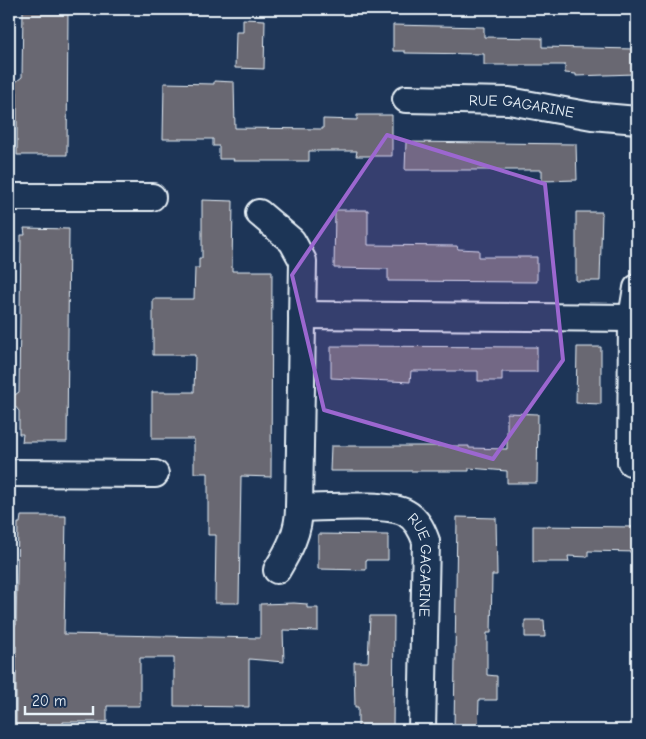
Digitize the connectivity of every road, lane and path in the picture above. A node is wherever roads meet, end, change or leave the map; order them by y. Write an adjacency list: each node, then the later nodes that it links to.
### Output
1 (406, 99): 2 (street, RUE GAGARINE)
2 (637, 120)
3 (9, 197): 4 (street)
4 (152, 197)
5 (259, 213): 7 (street)
6 (637, 288): 8 (street)
7 (302, 315): 8 (street); 12 (street)
8 (632, 318): 9 (street)
9 (631, 462)
10 (9, 473): 11 (street)
11 (156, 474)
12 (299, 508): 13 (street); 14 (street, RUE GAGARINE)
13 (277, 570)
14 (422, 730)

